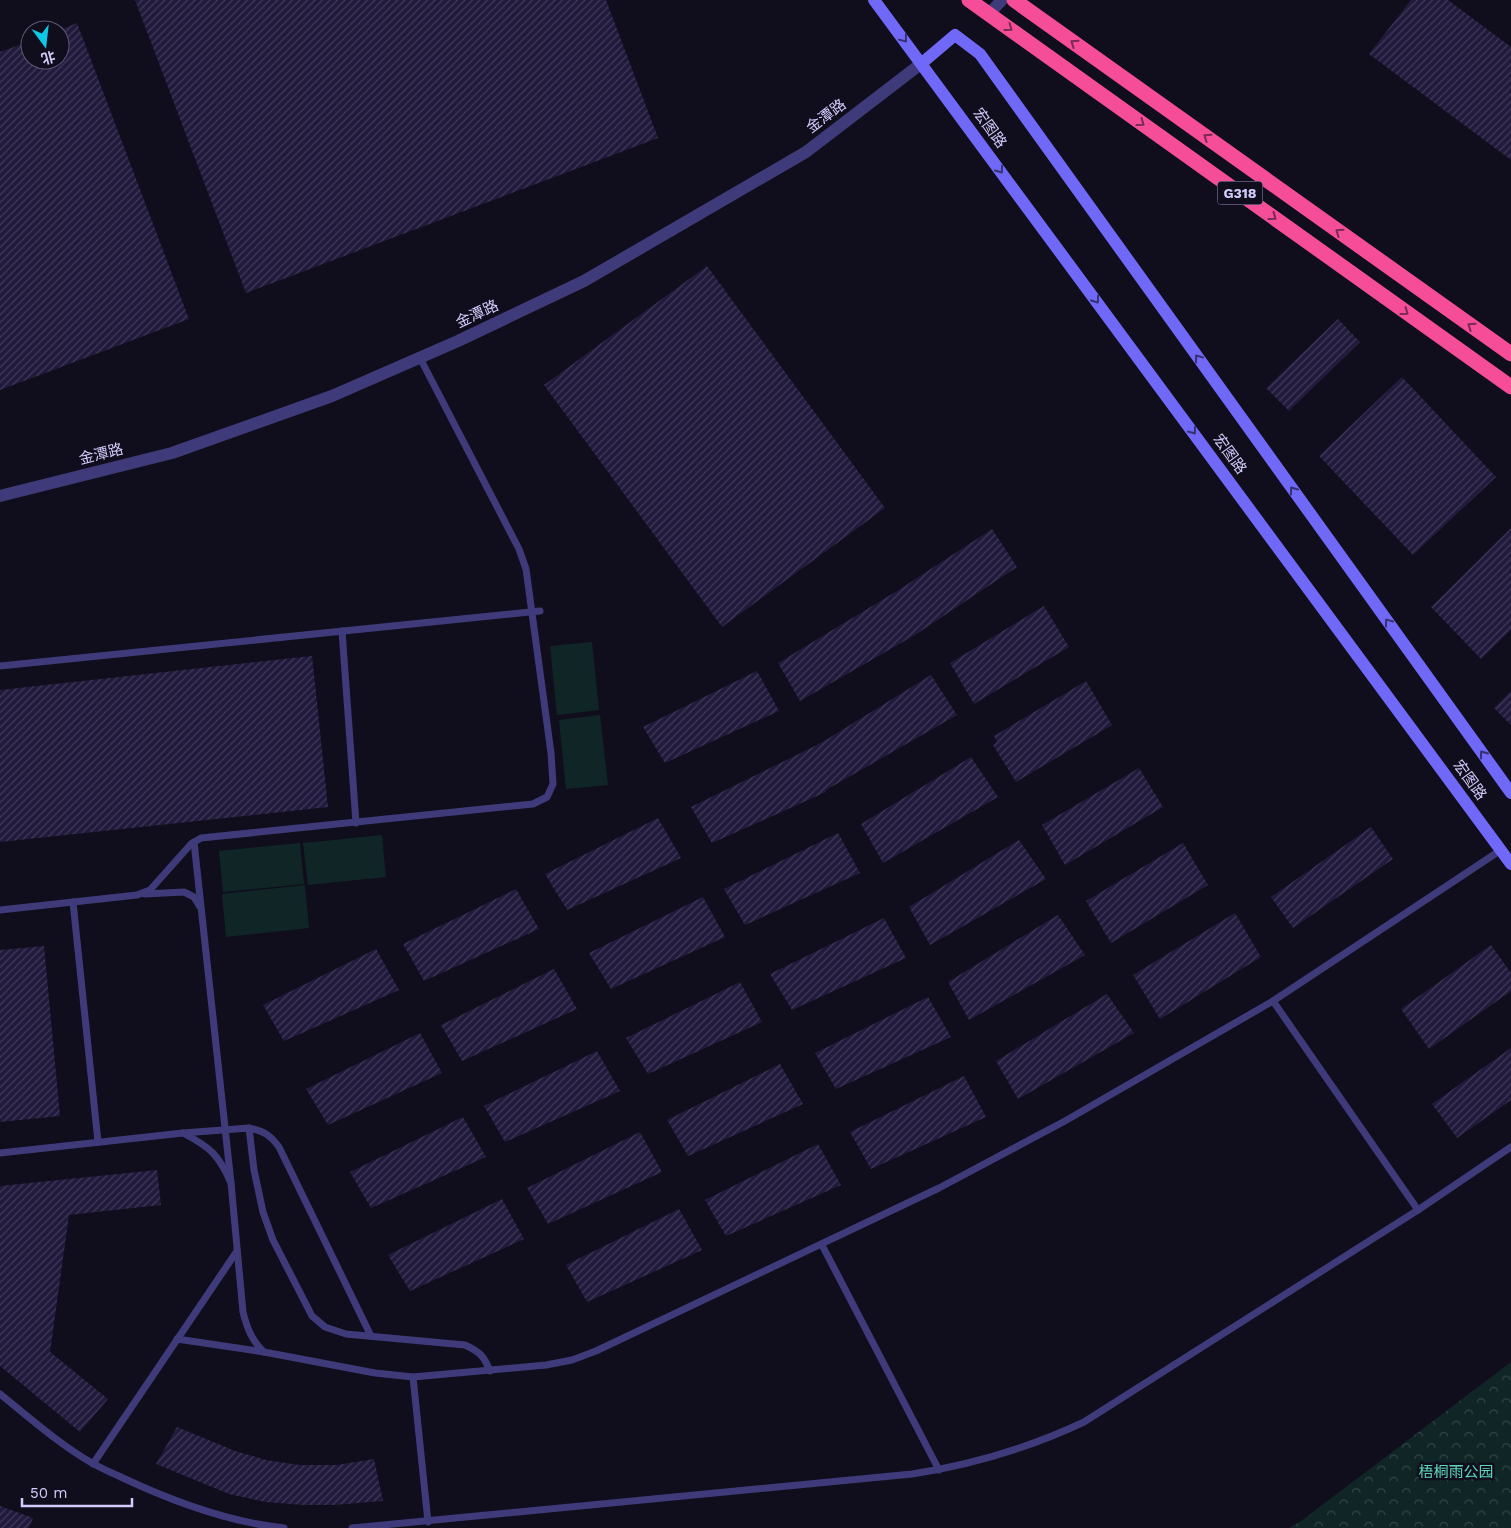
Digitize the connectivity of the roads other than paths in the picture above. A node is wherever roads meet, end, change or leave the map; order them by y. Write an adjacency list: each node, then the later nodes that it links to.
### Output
1 (874, 0): 6 (main road, 宏图路, one-way to 6)
2 (969, 0): 5 (highway, G318)
3 (1002, 0): 5 (street)
4 (1014, 0): 7 (highway, G318, one-way to 4)
5 (989, 14): 9 (highway, G318, one-way to 9)
6 (922, 63): 8 (street, 金潭路); 14 (main road, 宏图路, one-way to 6); 17 (main road, 宏图路, one-way to 17)
7 (1511, 354)
8 (420, 358): 10 (street, 金潭路); 11 (lane)
9 (1511, 387)
10 (0, 496)
11 (536, 612): 12 (lane); 15 (lane)
12 (342, 631): 13 (lane); 15 (lane)
13 (0, 666)
14 (1511, 793)
15 (356, 822): 16 (lane)
16 (194, 842): 19 (lane); 21 (lane)
17 (1501, 850): 18 (main road, 宏图路); 23 (lane)
18 (1511, 864)
19 (137, 895): 20 (lane); 21 (lane)
20 (73, 902): 22 (lane); 27 (lane)
21 (201, 908): 25 (lane)
22 (0, 910)
23 (1273, 1002): 31 (lane); 32 (lane)
24 (249, 1128): 25 (lane); 34 (lane); 34 (lane)
25 (225, 1130): 26 (lane); 30 (lane)
26 (183, 1133): 27 (lane); 30 (lane)
27 (98, 1142): 29 (lane)
28 (1511, 1147): 31 (lane)
29 (0, 1152)
30 (231, 1183): 33 (lane)
31 (1418, 1210): 41 (lane)
32 (822, 1244): 37 (lane); 41 (lane)
33 (237, 1250): 35 (lane); 36 (lane)
34 (371, 1336): 37 (lane)
35 (177, 1339): 36 (lane); 40 (lane)
36 (264, 1352): 38 (lane)
37 (490, 1371): 38 (lane)
38 (413, 1378): 42 (lane)
39 (0, 1394): 40 (lane)
40 (92, 1464): 43 (lane)
41 (939, 1470): 42 (lane)
42 (428, 1522): 44 (lane)
43 (284, 1528)
44 (352, 1528)

